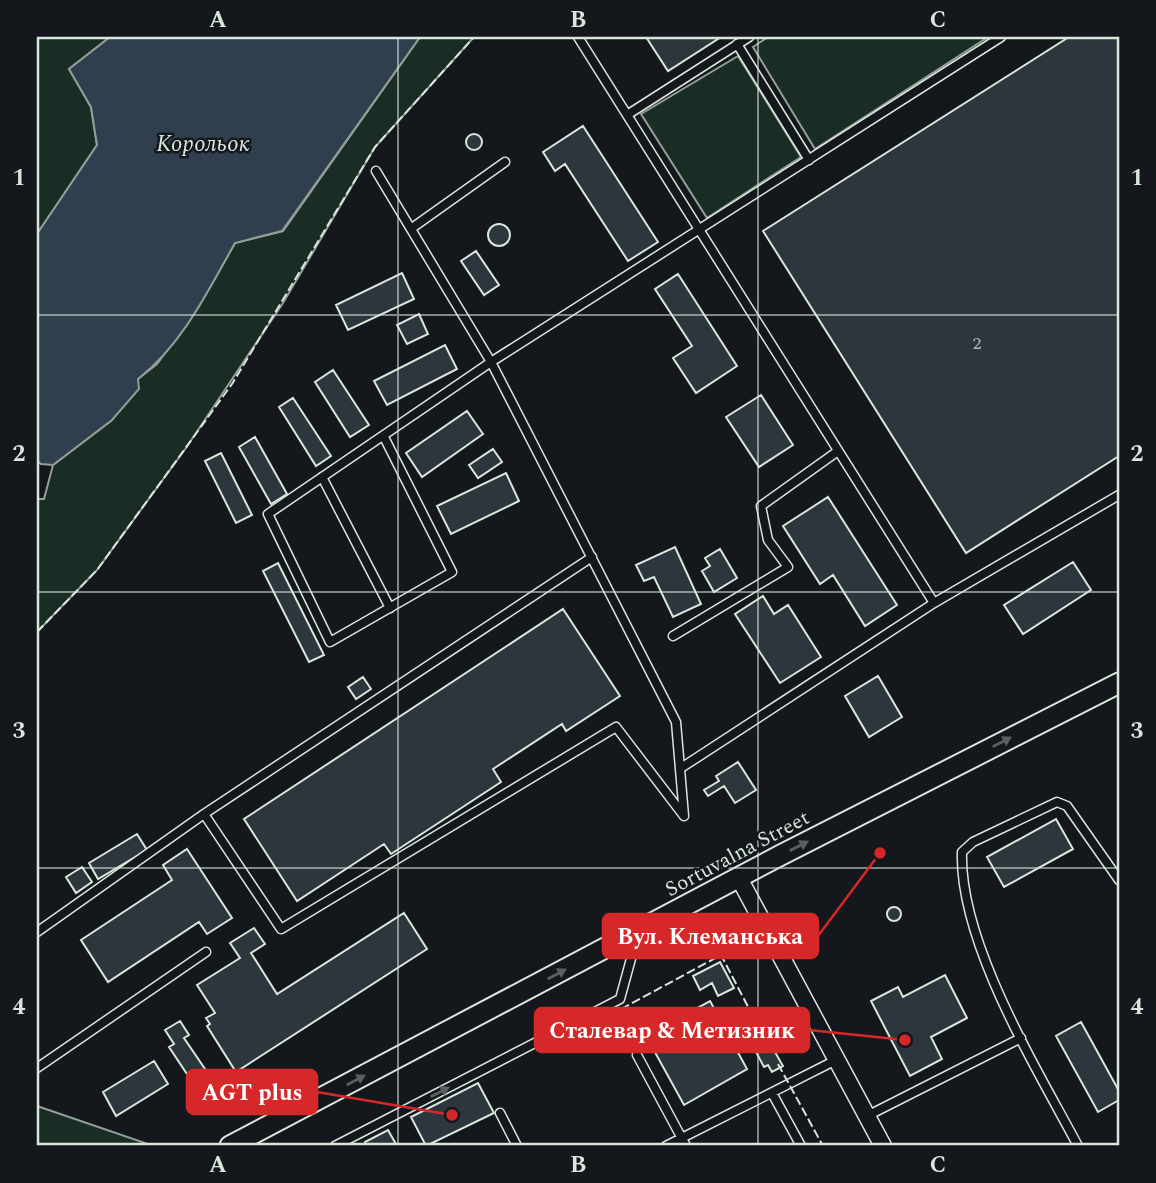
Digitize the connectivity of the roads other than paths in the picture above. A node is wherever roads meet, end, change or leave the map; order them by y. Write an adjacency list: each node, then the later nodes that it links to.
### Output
1 (578, 37): 5 (lane)
2 (749, 37): 4 (lane)
3 (1002, 37): 6 (lane)
4 (737, 44): 5 (lane); 6 (lane)
5 (627, 115): 10 (lane)
6 (809, 160): 10 (lane)
7 (505, 162): 9 (lane)
8 (376, 172): 9 (lane)
9 (412, 228): 11 (lane)
10 (700, 231): 11 (lane); 13 (lane)
11 (491, 362): 12 (lane); 16 (lane)
12 (384, 437): 14 (lane); 18 (lane)
13 (838, 451): 17 (lane); 19 (lane)
14 (322, 477): 18 (lane); 18 (lane)
15 (1119, 495): 17 (lane)
16 (592, 557): 21 (lane); 22 (lane)
17 (934, 603): 21 (lane)
18 (390, 608)
19 (673, 636)
20 (1119, 682): 23 (street, Sortuvalna Street, one-way to 20)
21 (681, 768): 22 (lane)
22 (204, 814): 26 (lane)
23 (739, 878): 25 (street, Sortuvalna Street); 30 (street)
24 (1119, 880): 28 (lane)
25 (638, 931): 36 (street, Sortuvalna Street, one-way to 25); 37 (lane, one-way to 25)
26 (37, 932)
27 (206, 952): 31 (lane)
28 (1021, 1038): 34 (lane); 42 (lane)
29 (637, 1055): 35 (lane)
30 (836, 1060): 32 (lane); 34 (street)
31 (37, 1068)
32 (772, 1093): 35 (lane); 40 (lane)
33 (499, 1113): 38 (lane)
34 (867, 1116): 41 (street)
35 (684, 1142): 39 (lane)
36 (230, 1146)
37 (335, 1146)
38 (517, 1146)
39 (666, 1146)
40 (801, 1146)
41 (883, 1146)
42 (1078, 1146)

